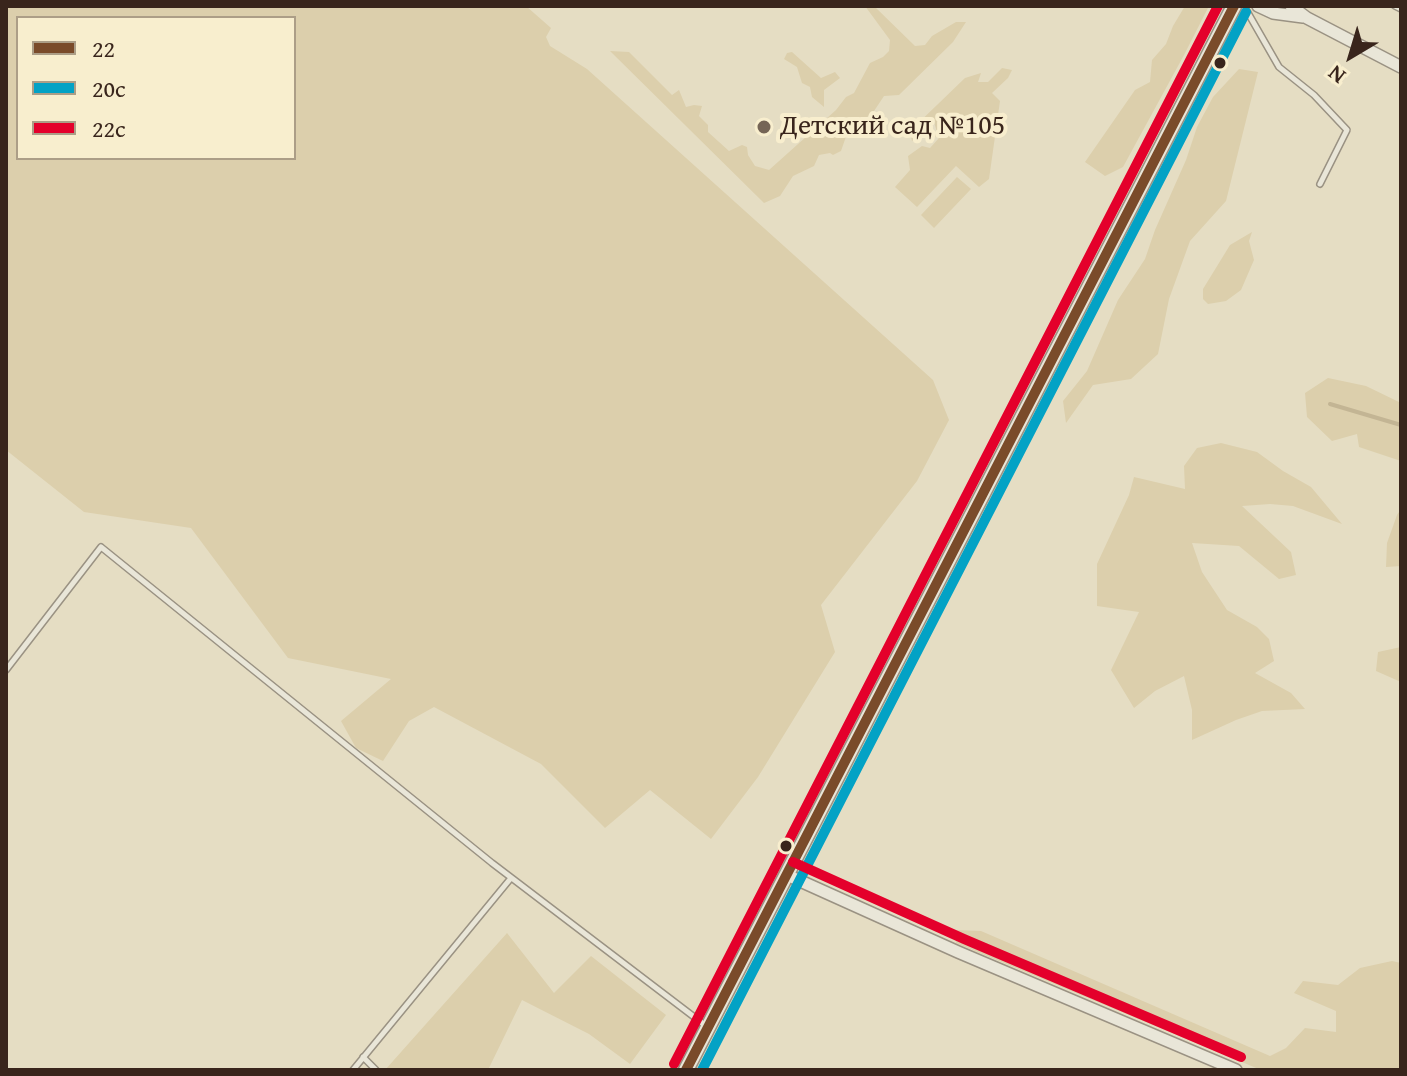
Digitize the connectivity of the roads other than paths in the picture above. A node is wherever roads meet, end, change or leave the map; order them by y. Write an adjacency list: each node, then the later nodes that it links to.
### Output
1 (1234, 6): 11 (street)
2 (1244, 6): 9 (lane)
3 (1258, 6): 7 (street)
4 (1291, 6): 7 (street)
5 (1395, 6): 6 (lane)
6 (1401, 9)
7 (1307, 18): 8 (street)
8 (1401, 67)
9 (1320, 184)
10 (6, 670): 12 (lane)
11 (787, 875): 13 (street); 18 (street)
12 (511, 878): 13 (lane); 14 (lane)
13 (708, 1028): 17 (street)
14 (363, 1057): 15 (lane); 16 (lane)
15 (353, 1070)
16 (376, 1070)
17 (686, 1070)
18 (1236, 1070)

